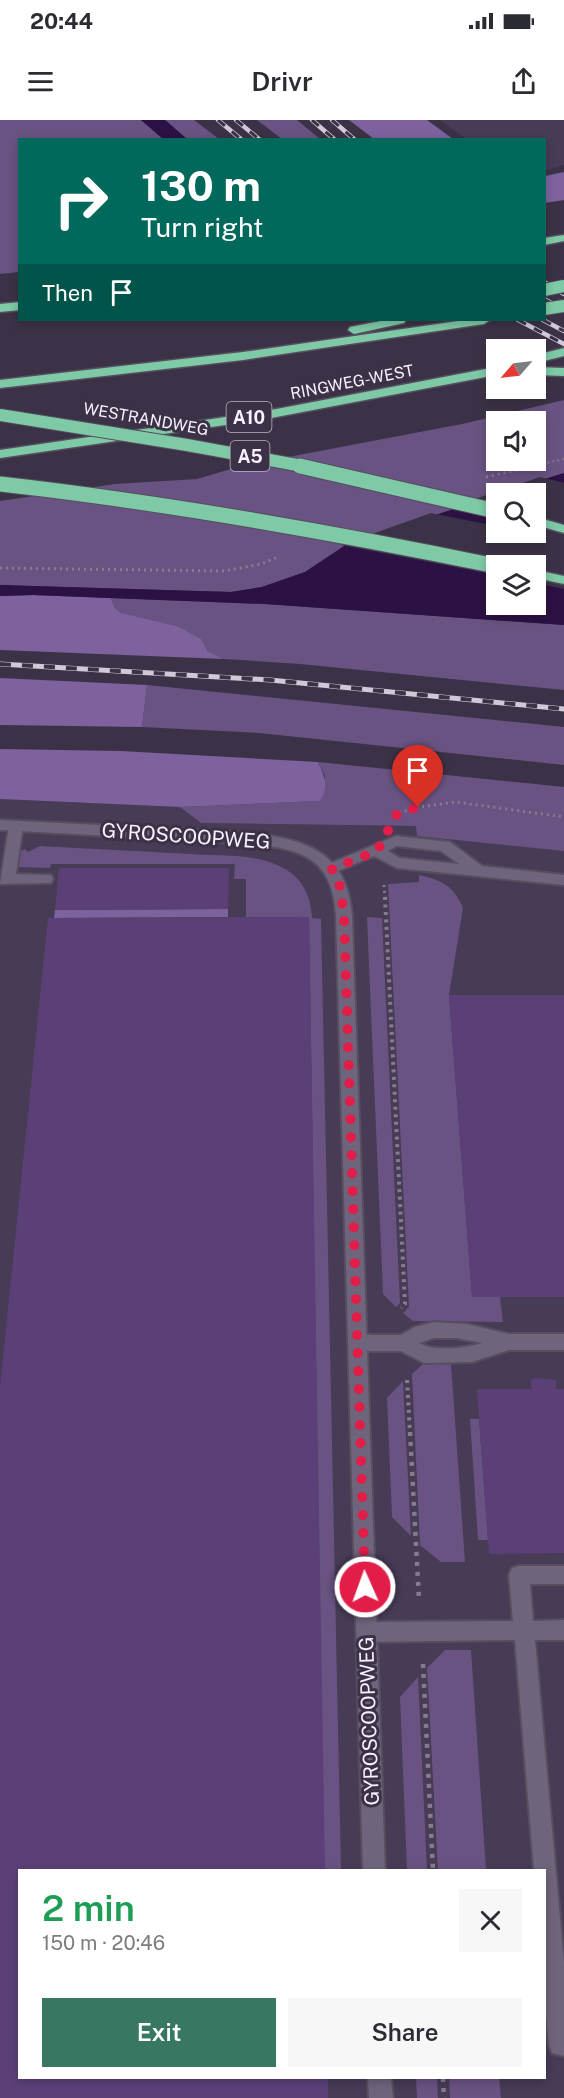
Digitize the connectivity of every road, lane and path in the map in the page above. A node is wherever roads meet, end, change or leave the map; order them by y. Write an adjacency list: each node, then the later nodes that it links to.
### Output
1 (564, 239): 2 (highway)
2 (546, 243)
3 (564, 286): 4 (highway, bridge)
4 (546, 290)
5 (18, 306): 7 (highway)
6 (564, 306): 8 (highway, bridge)
7 (0, 308)
8 (546, 309)
9 (395, 321): 13 (highway)
10 (478, 321): 13 (highway)
11 (564, 352): 12 (highway)
12 (546, 356)
13 (218, 359): 17 (highway)
14 (546, 371): 15 (highway)
15 (564, 372)
16 (486, 373): 19 (highway, RINGWEG-WEST / A10)
17 (0, 384)
18 (0, 415): 21 (highway, WESTRANDWEG / A5, bridge)
19 (0, 454)
20 (0, 484): 24 (highway, bridge)
21 (486, 509)
22 (546, 524): 23 (highway)
23 (564, 529)
24 (486, 564)
25 (546, 576): 26 (highway)
26 (564, 580)
27 (564, 817): 30 (path)
28 (0, 825): 29 (street, GYROSCOOPWEG)
29 (16, 826): 31 (street, GYROSCOOPWEG); 32 (street)
30 (377, 851): 31 (street); 34 (street)
31 (332, 869): 36 (street, GYROSCOOPWEG)
32 (4, 879): 33 (street)
33 (46, 879)
34 (564, 880)
35 (564, 1342): 36 (street)
36 (357, 1343): 40 (street, GYROSCOOPWEG)
37 (564, 1575): 38 (street)
38 (524, 1630): 39 (street); 40 (street); 42 (street)
39 (564, 1630)
40 (366, 1632): 41 (street, GYROSCOOPWEG)
41 (374, 1869)
42 (545, 1869)
43 (546, 1884): 44 (street)
44 (564, 2045)
45 (380, 2079): 47 (street)
46 (443, 2079): 48 (path)
47 (381, 2098)
48 (444, 2098)

